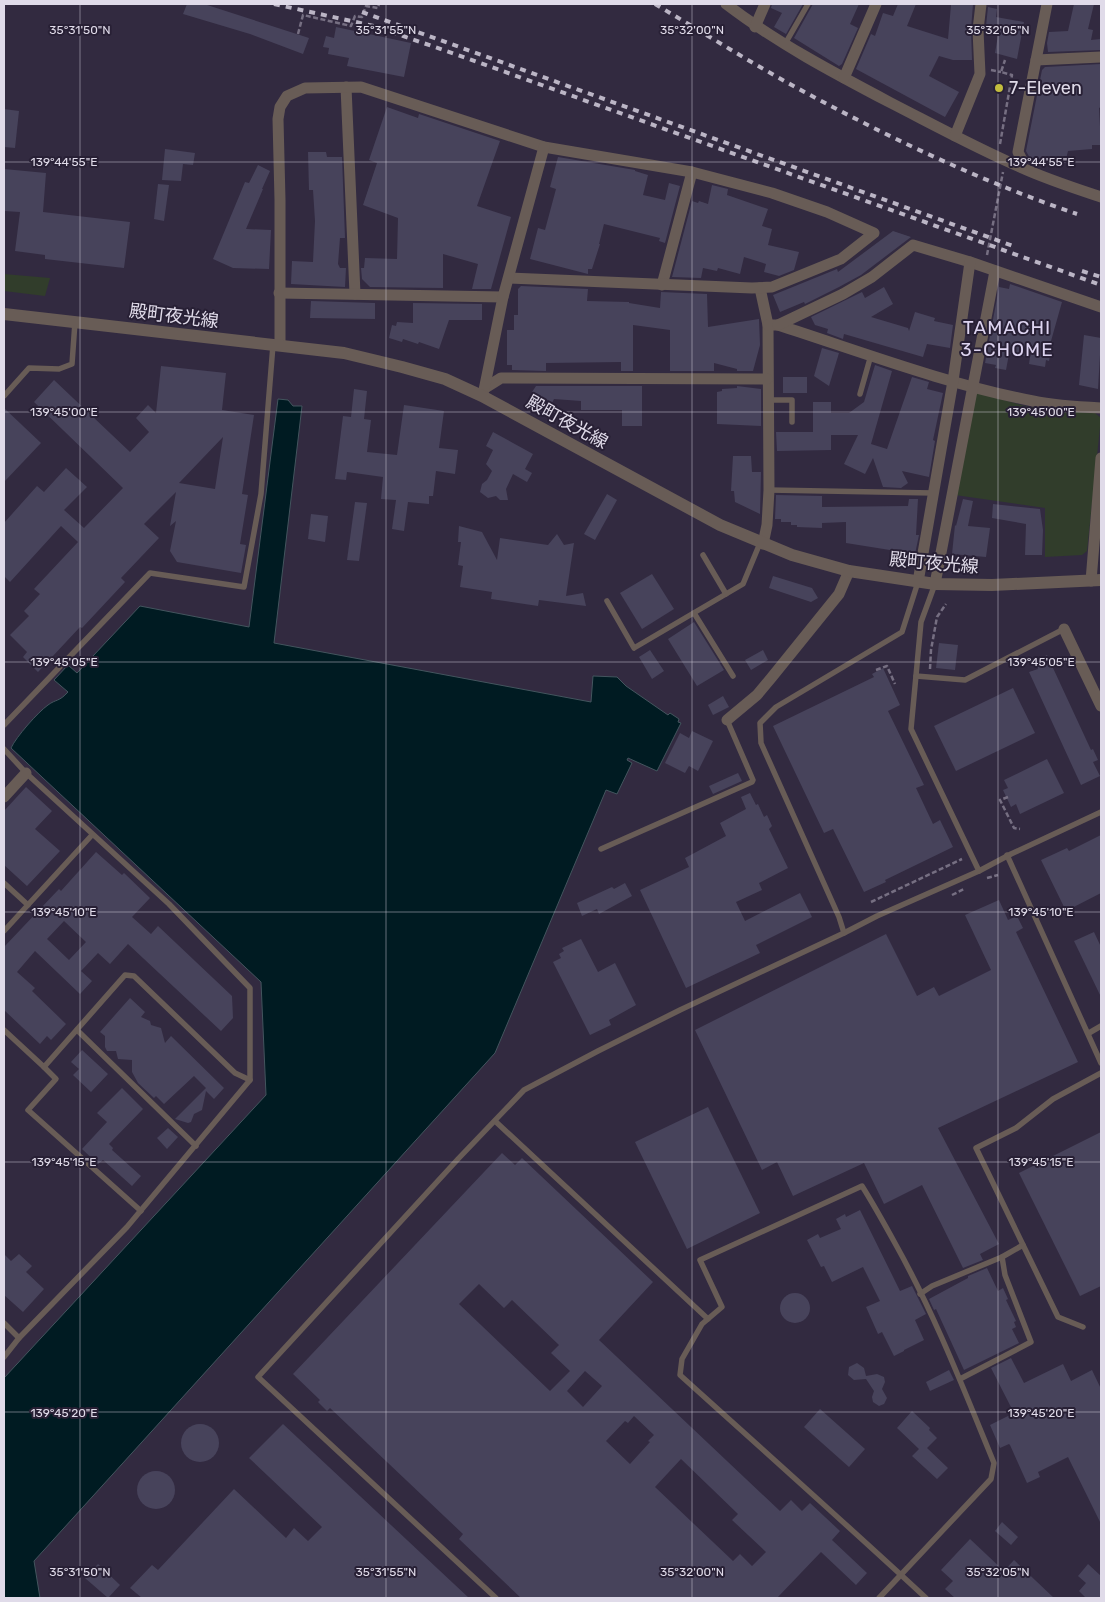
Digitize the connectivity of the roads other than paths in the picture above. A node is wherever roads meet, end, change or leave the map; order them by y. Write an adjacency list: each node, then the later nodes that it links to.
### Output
1 (726, 4): 7 (street)
2 (765, 4): 7 (street)
3 (808, 4): 8 (lane)
4 (876, 4): 11 (street)
5 (982, 4): 13 (street)
6 (1048, 4): 10 (street)
7 (755, 27): 8 (street)
8 (785, 44): 11 (street)
9 (1101, 57): 10 (street)
10 (1036, 60): 15 (street)
11 (844, 78): 13 (street)
12 (346, 87): 14 (street); 23 (street); 24 (street)
13 (955, 136): 15 (street)
14 (544, 147): 16 (street); 20 (street)
15 (1021, 167): 17 (street)
16 (692, 172): 21 (street); 22 (street)
17 (1101, 197)
18 (970, 262): 19 (street); 29 (street); 33 (street)
19 (995, 271): 26 (street); 34 (street)
20 (509, 278): 21 (street); 25 (street)
21 (662, 285): 22 (street)
22 (760, 288): 29 (street)
23 (279, 293): 24 (street); 30 (street)
24 (355, 294): 25 (street)
25 (503, 297): 35 (street)
26 (1101, 308)
27 (4, 314): 28 (street, 殿町夜光線)
28 (75, 322): 30 (street, 殿町夜光線); 37 (lane)
29 (773, 325): 31 (street); 32 (street)
30 (277, 345): 35 (street, 殿町夜光線); 58 (lane)
31 (871, 355): 33 (street); 36 (lane)
32 (767, 378): 35 (street); 38 (street)
33 (952, 381): 34 (street); 43 (street)
34 (972, 386): 39 (street); 49 (street)
35 (483, 392): 44 (street, 殿町夜光線)
36 (860, 394)
37 (4, 396)
38 (767, 400): 40 (lane); 42 (street)
39 (1101, 408)
40 (792, 422)
41 (1101, 458): 47 (street)
42 (769, 490): 43 (lane); 44 (street)
43 (933, 493): 48 (street)
44 (762, 544): 46 (street, 殿町夜光線); 50 (lane)
45 (703, 555): 50 (lane)
46 (849, 571): 48 (street, 殿町夜光線); 57 (street)
47 (1096, 580): 49 (street, 殿町夜光線)
48 (918, 582): 49 (street, 殿町夜光線); 70 (lane)
49 (935, 584): 55 (lane)
50 (726, 594): 52 (lane)
51 (607, 602): 52 (lane)
52 (694, 613): 54 (lane)
53 (1064, 629): 55 (lane); 56 (street)
54 (733, 676)
55 (916, 676): 66 (lane)
56 (1101, 706)
57 (727, 720): 64 (lane)
58 (4, 725)
59 (4, 749): 60 (lane)
60 (26, 773): 61 (street); 63 (lane)
61 (4, 797)
62 (1101, 812): 65 (lane)
63 (92, 835): 68 (lane); 78 (lane)
64 (601, 849)
65 (1007, 855): 66 (lane); 74 (lane)
66 (979, 870): 70 (lane)
67 (4, 882): 68 (lane)
68 (28, 905): 69 (lane)
69 (4, 931)
70 (844, 933): 79 (lane)
71 (1101, 1026): 74 (lane)
72 (4, 1030): 76 (lane)
73 (77, 1030): 76 (lane); 78 (lane); 80 (lane)
74 (1089, 1033): 75 (lane)
75 (1101, 1064)
76 (44, 1067): 81 (lane)
77 (1101, 1073): 82 (lane)
78 (250, 1080): 80 (lane)
79 (495, 1121): 85 (lane); 92 (lane)
80 (196, 1146): 81 (lane)
81 (141, 1211): 88 (lane)
82 (1024, 1245): 83 (lane); 87 (lane)
83 (1002, 1257): 84 (lane); 90 (lane)
84 (920, 1294): 85 (lane); 90 (lane)
85 (708, 1319): 91 (lane)
86 (4, 1323): 88 (lane)
87 (1083, 1328)
88 (19, 1338): 89 (lane)
89 (4, 1357)
90 (960, 1379): 91 (lane)
91 (901, 1575): 93 (lane); 94 (lane)
92 (496, 1598)
93 (879, 1598)
94 (926, 1598)

